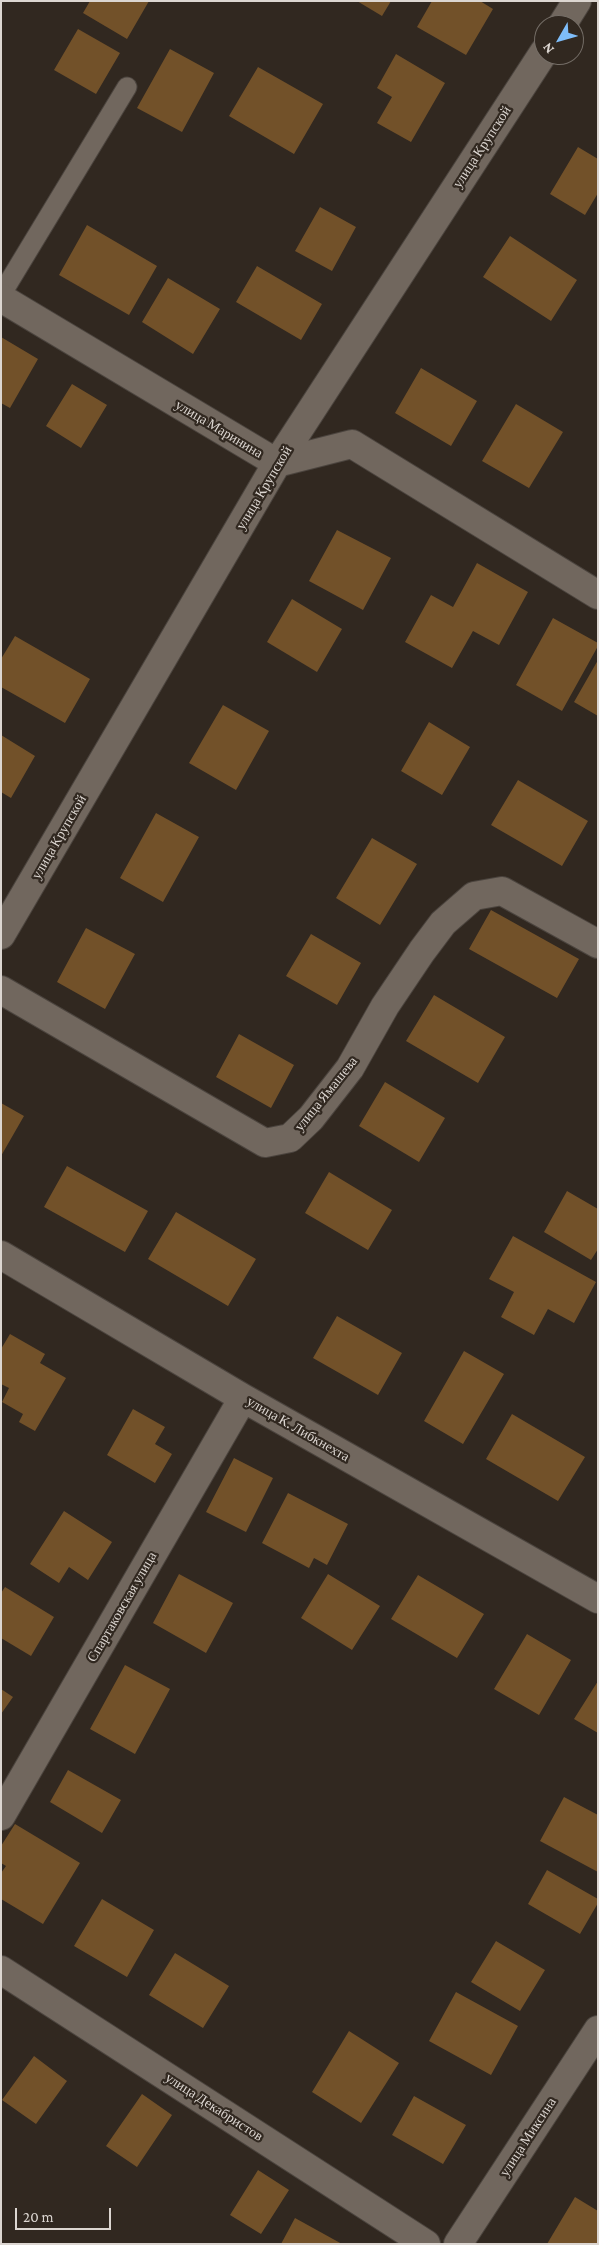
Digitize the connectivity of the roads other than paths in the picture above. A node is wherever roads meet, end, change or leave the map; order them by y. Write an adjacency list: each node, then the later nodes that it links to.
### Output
1 (577, 1): 2 (street)
2 (568, 15)
3 (536, 65): 6 (street, улица Крупской)
4 (127, 87): 5 (lane)
5 (1, 297): 6 (street, улица Маринина)
6 (277, 463): 7 (street, улица Маринина); 8 (street, улица Крупской)
7 (598, 595)
8 (1, 935)
9 (598, 944): 10 (street, улица Ямашева)
10 (1, 990)
11 (1, 1255): 12 (street, улица К. Либкнехта)
12 (243, 1398): 13 (street, улица К. Либкнехта); 14 (street, Спартаковская улица)
13 (598, 1599)
14 (1, 1816)
15 (1, 1970): 17 (street, улица Декабристов)
16 (598, 2030): 18 (street, улица Миксина)
17 (426, 2244)
18 (458, 2244)

